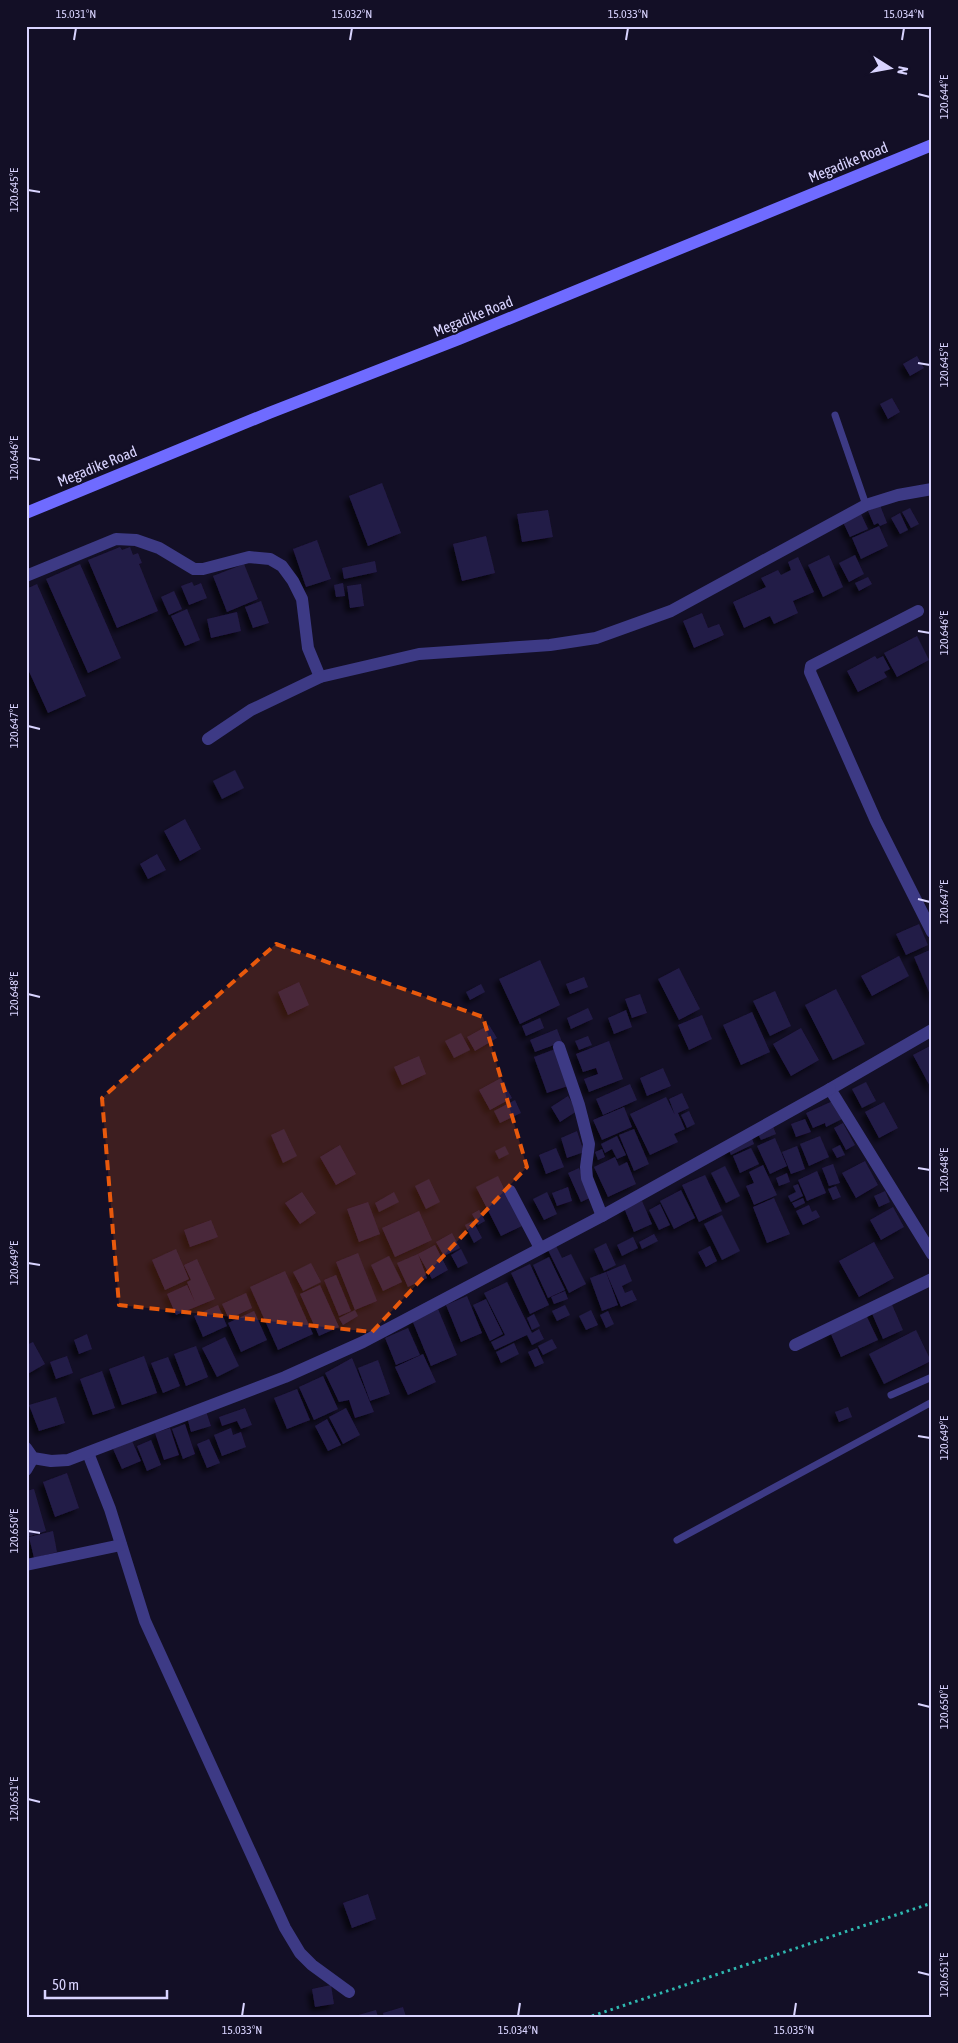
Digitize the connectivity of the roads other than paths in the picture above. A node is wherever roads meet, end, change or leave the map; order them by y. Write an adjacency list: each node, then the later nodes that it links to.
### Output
1 (932, 145): 5 (main road, Megadike Road)
2 (835, 415): 4 (lane)
3 (932, 489): 4 (street)
4 (866, 505): 8 (street)
5 (26, 513)
6 (26, 576): 8 (street)
7 (918, 611): 10 (street)
8 (320, 677): 9 (street)
9 (208, 739)
10 (932, 932)
11 (932, 1030): 13 (street)
12 (559, 1047): 15 (street)
13 (830, 1089): 15 (street); 17 (street)
14 (510, 1191): 16 (street)
15 (602, 1216): 16 (street)
16 (540, 1248): 24 (street)
17 (932, 1254)
18 (932, 1279): 19 (street)
19 (795, 1345)
20 (932, 1377): 21 (lane)
21 (891, 1395)
22 (932, 1402): 26 (lane)
23 (29, 1453): 24 (street); 25 (street)
24 (88, 1453): 27 (street)
25 (26, 1470)
26 (677, 1540)
27 (121, 1546): 28 (street); 29 (street)
28 (26, 1565)
29 (349, 1992)

